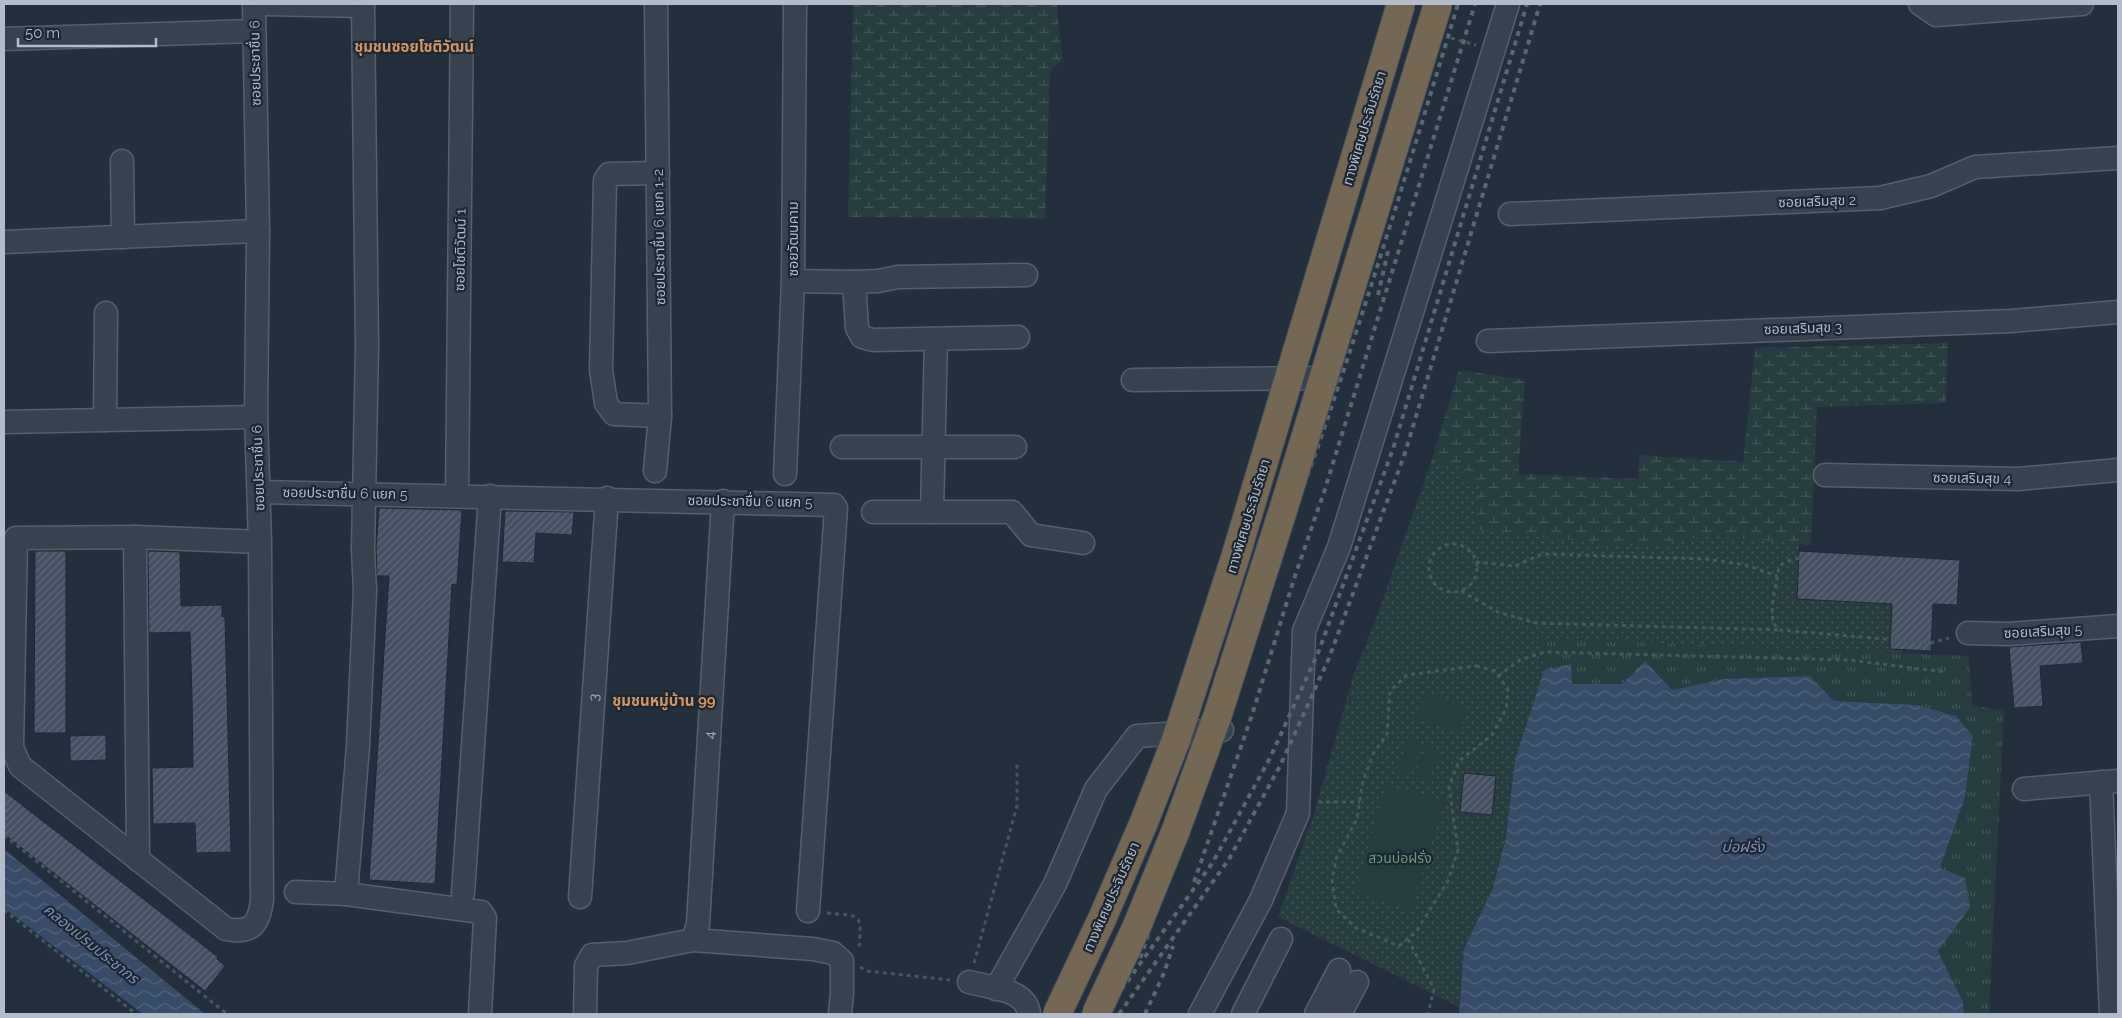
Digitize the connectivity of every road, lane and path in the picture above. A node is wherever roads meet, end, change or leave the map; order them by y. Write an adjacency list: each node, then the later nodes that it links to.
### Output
1 (254, 4): 13 (street, ซอยประชาชื่น 6)
2 (264, 4): 12 (street)
3 (462, 4): 47 (street, ซอยโชติวัฒน์ 1)
4 (656, 4): 19 (street, ซอยประชาชื่น 6 แยก 1-2)
5 (795, 4): 25 (street, ซอยวัฒนคาม)
6 (1401, 4): 92 (highway, ทางพิเศษประจิมรัถยา, bridge)
7 (1434, 4): 14 (street)
8 (1438, 4): 93 (highway, bridge)
9 (1508, 4): 16 (street)
10 (1920, 4): 11 (street)
11 (2082, 4)
12 (363, 5): 46 (street)
13 (254, 31): 15 (street); 21 (street, ซอยประชาชื่น 6)
14 (1426, 31): 16 (path); 32 (street)
15 (4, 39)
16 (1493, 50): 69 (street)
17 (2118, 158): 20 (street, ซอยเสริมสุข 2)
18 (122, 161): 22 (street)
19 (658, 173): 34 (street, ซอยประชาชื่น 6 แยก 1-2); 34 (street)
20 (1510, 214)
21 (258, 231): 22 (street); 35 (street, ซอยประชาชื่น 6)
22 (123, 237): 23 (street)
23 (4, 242)
24 (1026, 275): 26 (street)
25 (792, 280): 26 (street); 43 (street, ซอยวัฒนคาม)
26 (854, 282): 30 (street)
27 (2118, 312): 31 (street, ซอยเสริมสุข 3)
28 (106, 313): 36 (street)
29 (1018, 337): 30 (street)
30 (936, 339): 39 (street)
31 (1488, 340)
32 (1327, 378): 33 (street); 65 (street)
33 (1133, 380)
34 (660, 416): 42 (street, ซอยประชาชื่น 6 แยก 1-2)
35 (256, 417): 36 (street); 45 (street, ซอยประชาชื่น 6)
36 (105, 420): 37 (street)
37 (4, 422)
38 (842, 447): 39 (street)
39 (934, 447): 40 (street); 52 (street)
40 (1015, 447)
41 (2118, 470): 44 (street, ซอยเสริมสุข 4)
42 (655, 471)
43 (785, 474)
44 (1825, 475)
45 (259, 492): 46 (street, ซอยประชาชื่น 6 แยก 5); 54 (street, ซอยประชาชื่น 6)
46 (365, 494): 47 (street, ซอยประชาชื่น 6 แยก 5); 75 (street)
47 (457, 496): 48 (street, ซอยประชาชื่น 6 แยก 5)
48 (490, 496): 49 (street, ซอยประชาชื่น 6 แยก 5); 74 (street)
49 (607, 498): 50 (street, ซอยประชาชื่น 6 แยก 5); 76 (street, 3)
50 (723, 501): 78 (street, ซอยประชาชื่น 6 แยก 5); 81 (street, 4)
51 (873, 512): 52 (street)
52 (932, 512): 55 (street)
53 (135, 538): 54 (street); 72 (street); 72 (street)
54 (260, 542): 72 (street, ซอยประชาชื่น 6)
55 (1083, 543)
56 (1799, 558): 58 (path)
57 (1476, 562): 58 (path); 59 (path); 59 (path)
58 (1777, 576): 61 (path)
59 (1461, 591): 61 (path)
60 (2118, 626): 62 (street, ซอยเสริมสุข 5)
61 (1780, 630): 62 (path)
62 (1968, 633)
63 (1946, 672): 64 (path)
64 (1498, 676): 70 (path); 79 (path)
65 (1222, 730): 85 (street); 94 (street)
66 (1017, 764): 84 (path)
67 (2109, 781): 68 (street); 100 (street)
68 (2024, 789)
69 (1298, 802): 70 (path); 95 (street)
70 (1360, 802): 79 (path)
71 (4, 835): 87 (path)
72 (138, 860)
73 (296, 892): 75 (street)
74 (463, 893)
75 (346, 894): 88 (street)
76 (580, 897)
77 (4, 910): 86 (path)
78 (808, 911): 82 (path)
79 (1408, 938): 99 (path)
80 (1282, 939): 96 (street)
81 (694, 940): 89 (street); 90 (street)
82 (859, 952)
83 (858, 961): 84 (path)
84 (969, 982): 85 (street)
85 (996, 989): 91 (street)
86 (136, 1014)
87 (227, 1014)
88 (480, 1014)
89 (585, 1014)
90 (840, 1014)
91 (1029, 1014)
92 (1056, 1014)
93 (1096, 1014)
94 (1104, 1014)
95 (1200, 1014)
96 (1243, 1014)
97 (1316, 1014): 98 (street)
98 (1340, 1014)
99 (1428, 1014)
100 (2111, 1014)

